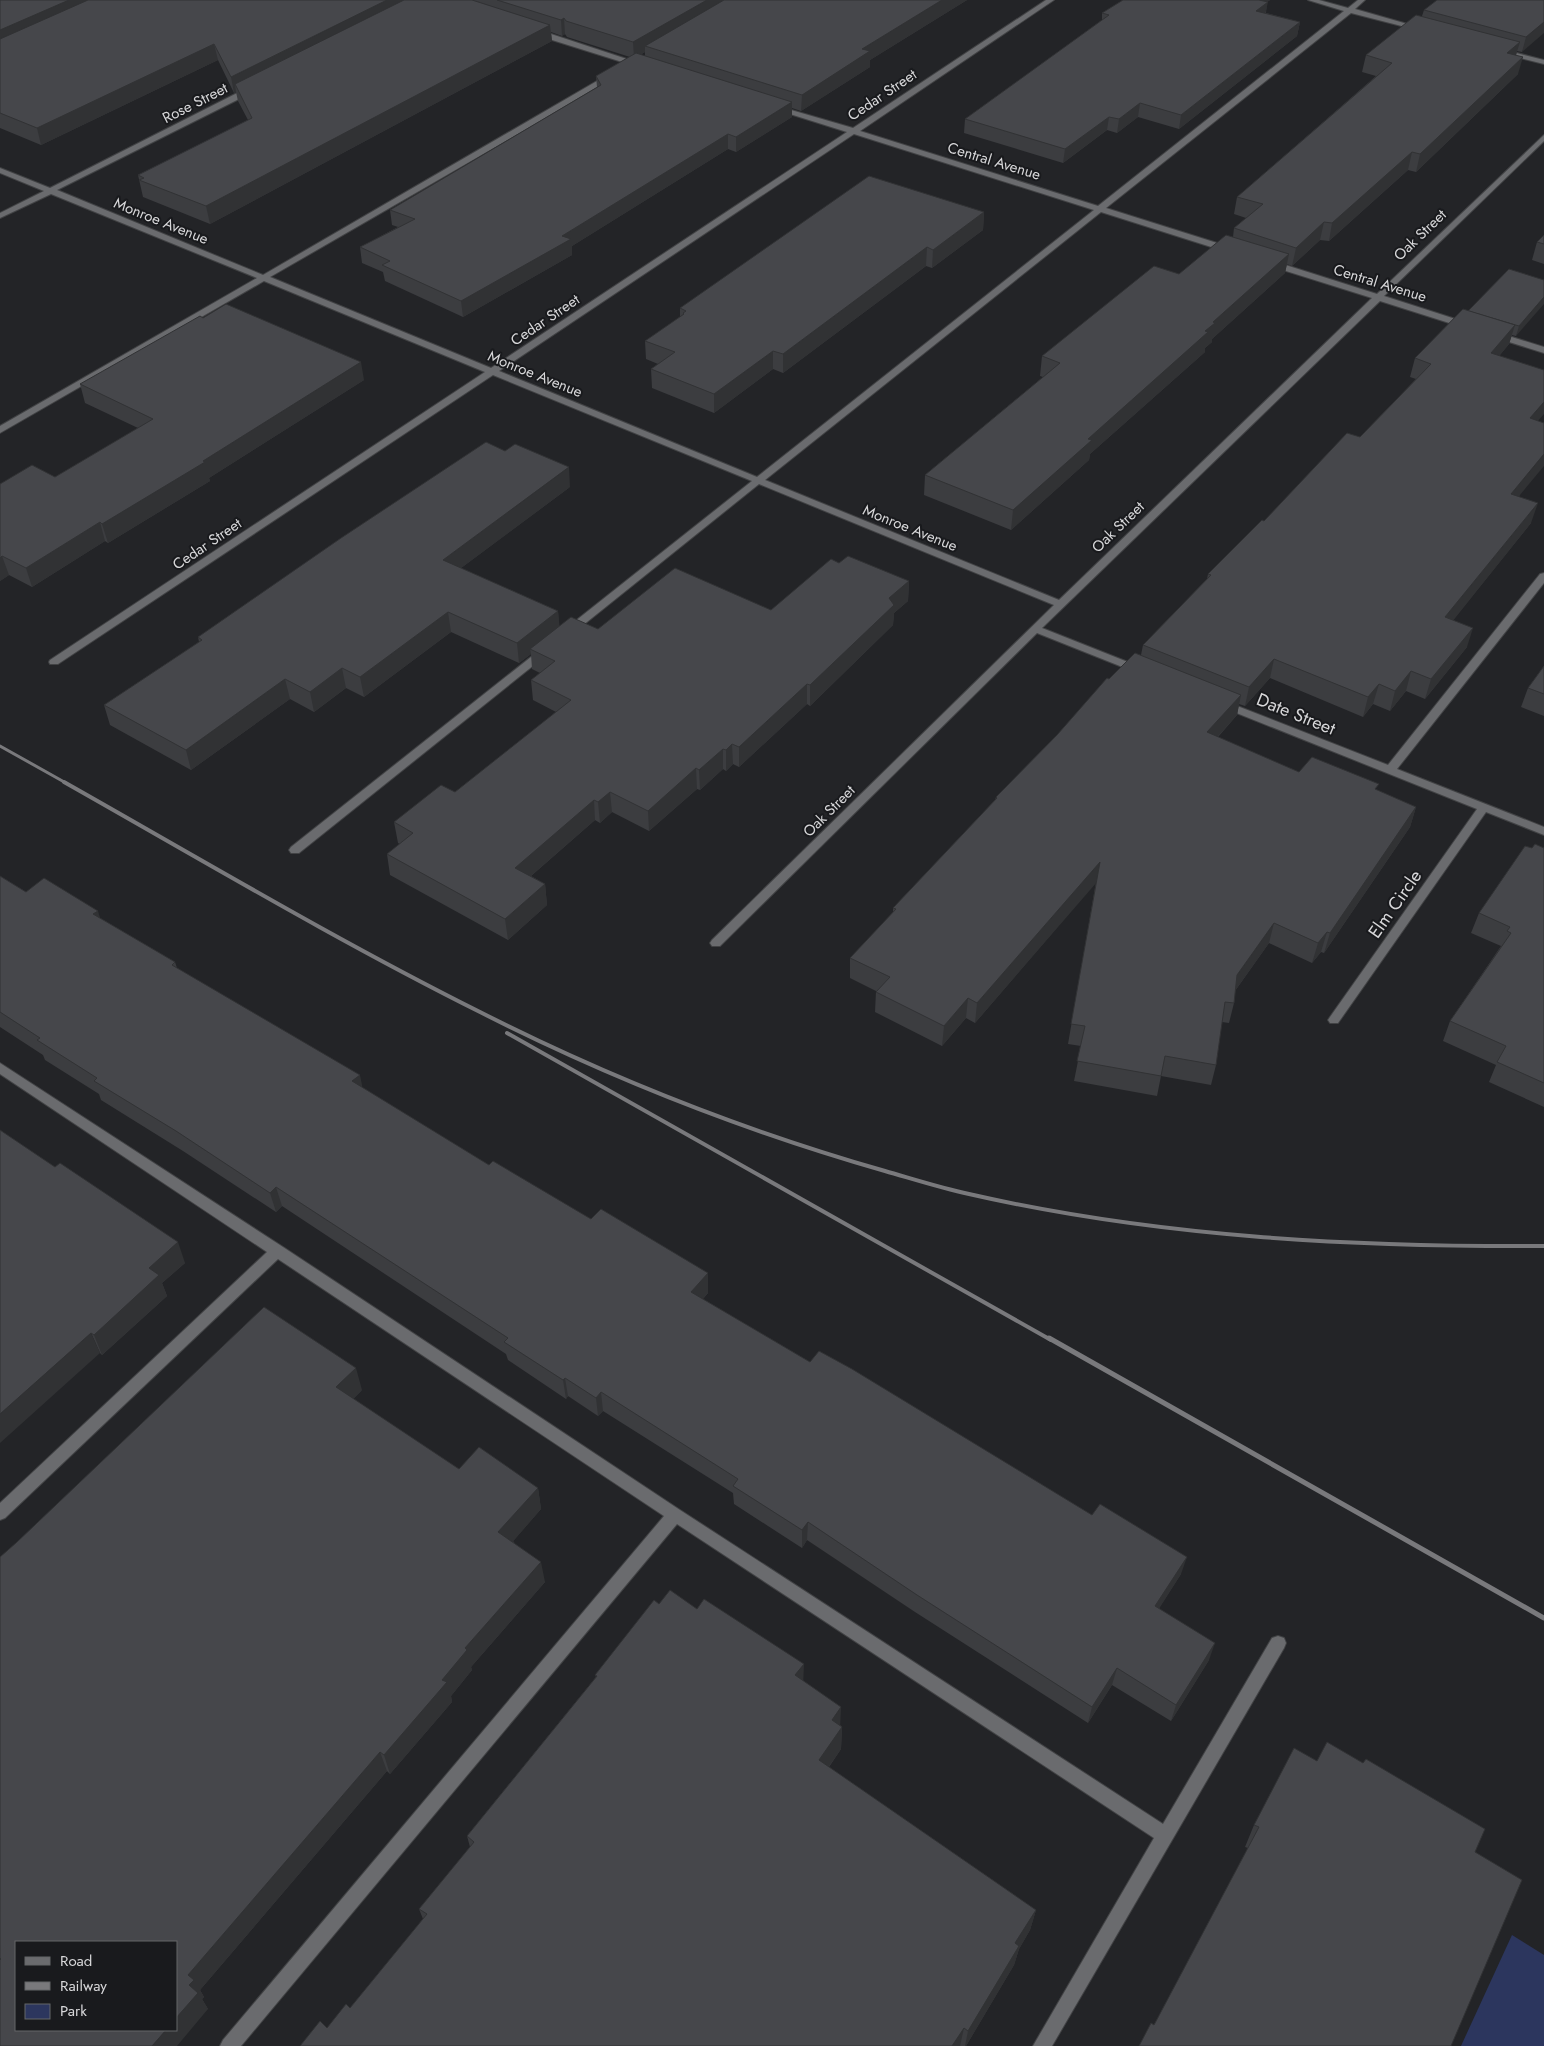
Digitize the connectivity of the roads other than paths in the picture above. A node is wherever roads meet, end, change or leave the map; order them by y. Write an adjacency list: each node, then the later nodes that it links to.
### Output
1 (1051, 0): 16 (street, Cedar Street)
2 (1311, 0): 4 (street)
3 (1362, 0): 4 (street)
4 (1349, 10): 6 (street); 20 (street)
5 (530, 30): 10 (street)
6 (1433, 32)
7 (1488, 47): 9 (street)
8 (643, 58): 10 (street)
9 (1544, 62)
10 (635, 63): 11 (street); 12 (street)
11 (626, 68)
12 (654, 69)
13 (618, 73): 24 (street)
14 (262, 84): 19 (street, Rose Street)
15 (768, 104): 16 (street, Central Avenue)
16 (853, 131): 20 (street, Central Avenue); 29 (street, Cedar Street)
17 (1544, 137): 25 (street, Oak Street)
18 (0, 170): 19 (street, Monroe Avenue)
19 (51, 191): 21 (street, Rose Street); 24 (street, Monroe Avenue)
20 (1100, 209): 22 (street, Central Avenue); 31 (street)
21 (0, 216)
22 (1241, 254)
23 (1260, 260): 25 (street, Central Avenue)
24 (263, 278): 29 (street, Monroe Avenue); 30 (street)
25 (1377, 297): 26 (street, Central Avenue); 33 (street, Oak Street)
26 (1480, 330)
27 (1489, 333): 28 (street)
28 (1544, 350)
29 (492, 371): 31 (street, Monroe Avenue); 35 (street, Cedar Street)
30 (0, 430)
31 (759, 480): 33 (street, Monroe Avenue); 41 (street)
32 (1544, 576): 38 (street)
33 (1060, 604): 34 (street, Oak Street)
34 (1035, 629): 36 (street); 42 (street, Oak Street)
35 (54, 662)
36 (1153, 676)
37 (1217, 701): 38 (street, Date Street)
38 (1390, 770): 39 (street, Date Street)
39 (1484, 807): 40 (street, Date Street); 43 (street, Elm Circle)
40 (1544, 831)
41 (295, 850)
42 (716, 943)
43 (1334, 1020)
44 (0, 1068): 45 (street)
45 (278, 1251): 46 (street); 47 (street)
46 (0, 1513)
47 (675, 1515): 49 (street); 50 (street)
48 (1278, 1643): 49 (street)
49 (1166, 1836): 51 (street)
50 (229, 2046)
51 (1042, 2046)

